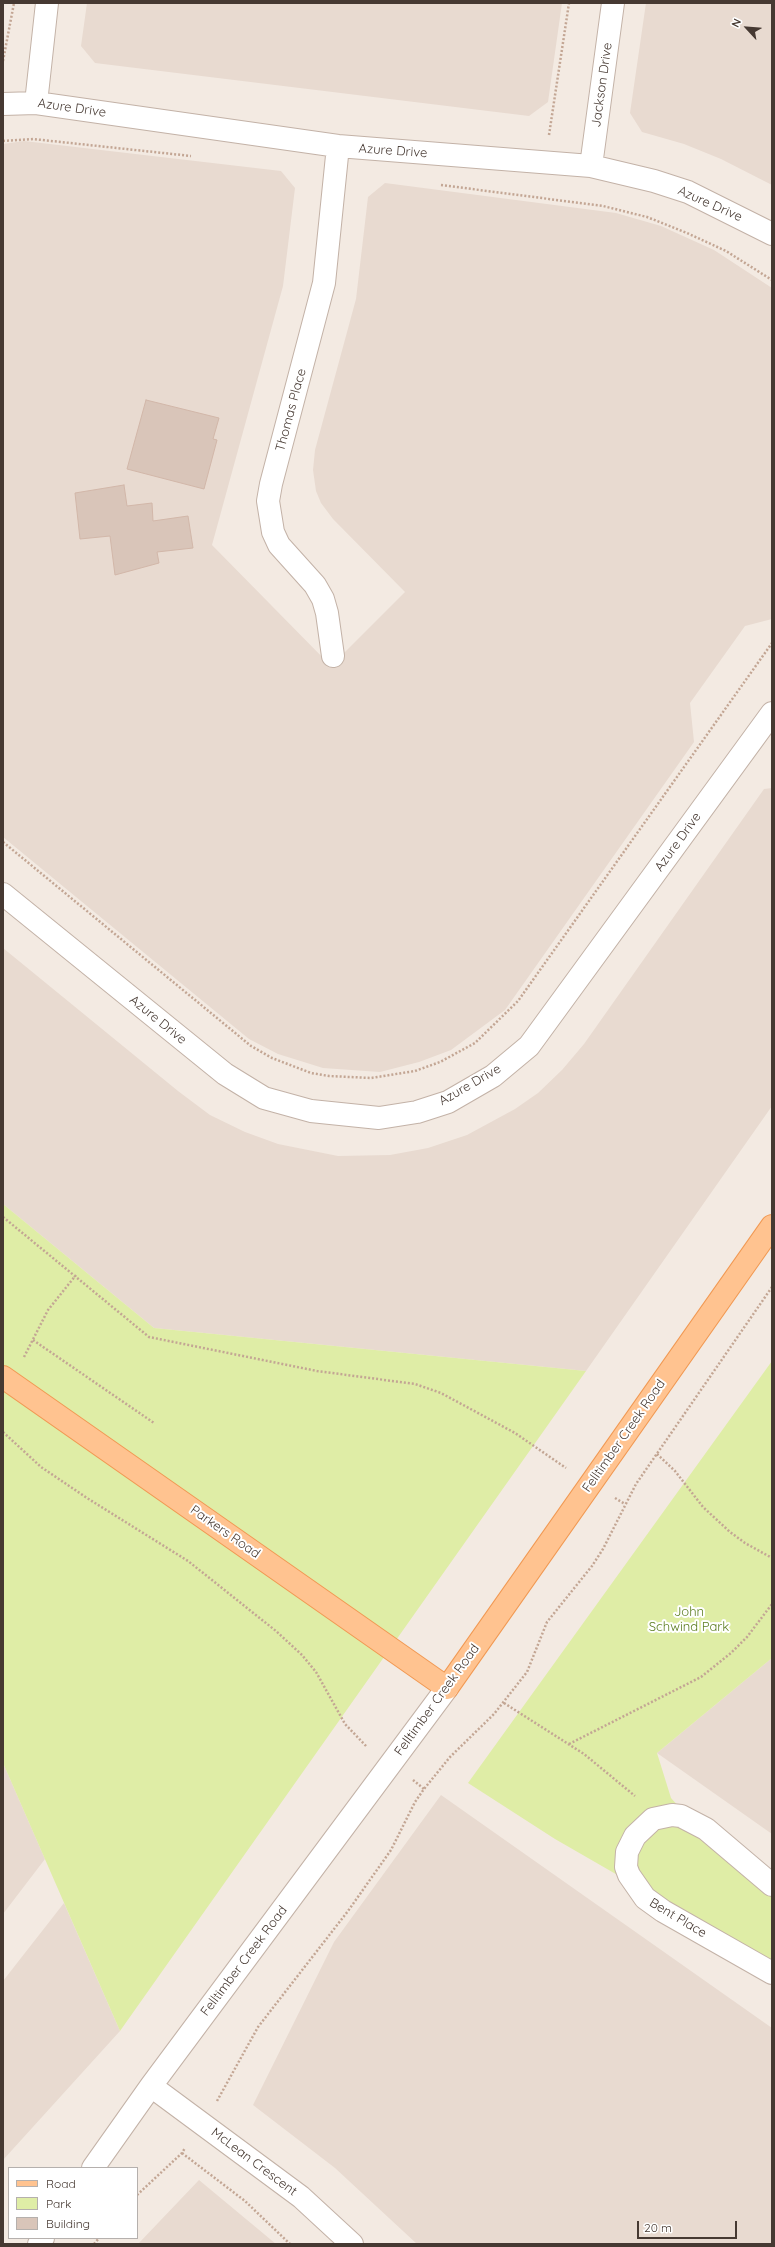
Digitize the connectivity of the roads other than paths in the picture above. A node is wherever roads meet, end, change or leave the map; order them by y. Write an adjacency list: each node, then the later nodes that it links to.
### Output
1 (48, 3): 3 (street)
2 (613, 3): 6 (street, Jackson Drive)
3 (36, 103): 4 (street, Azure Drive); 5 (street, Azure Drive)
4 (3, 104)
5 (338, 146): 6 (street, Azure Drive); 8 (street, Thomas Place)
6 (591, 166): 7 (street, Azure Drive)
7 (772, 234)
8 (333, 656)
9 (770, 718): 10 (street, Azure Drive)
10 (3, 894)
11 (772, 1226): 13 (main road, Felltimber Creek Road)
12 (6, 1379): 13 (main road, Parkers Road)
13 (447, 1688): 16 (street, Felltimber Creek Road)
14 (772, 1885): 15 (street, Bent Place)
15 (772, 1973)
16 (151, 2086): 17 (street, Felltimber Creek Road); 18 (street, McLean Crescent)
17 (94, 2167)
18 (352, 2244)

